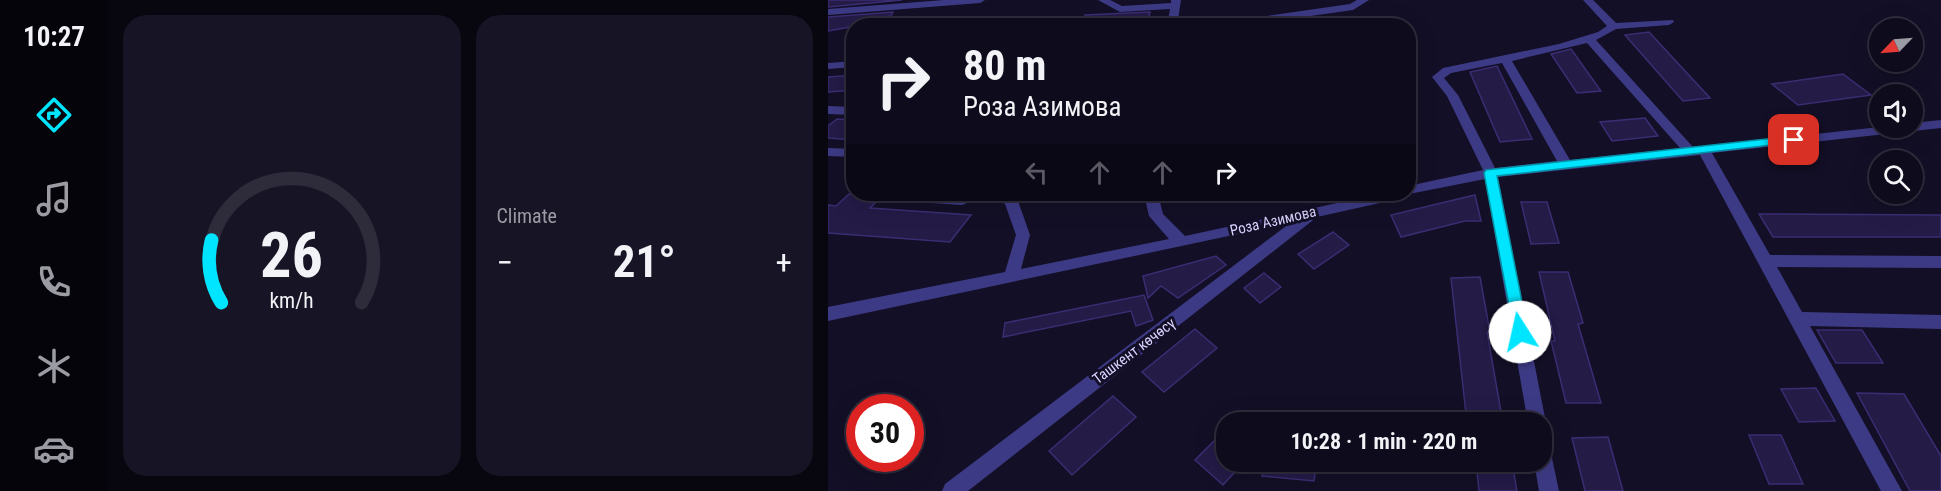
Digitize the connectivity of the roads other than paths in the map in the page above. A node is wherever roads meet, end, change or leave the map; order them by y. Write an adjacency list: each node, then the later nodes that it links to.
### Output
1 (980, 0): 6 (street)
2 (1103, 0): 5 (street)
3 (1364, 0): 8 (street)
4 (1588, 0): 10 (street)
5 (1175, 3): 7 (street)
6 (828, 12)
7 (1173, 18)
8 (1274, 18)
9 (1669, 22): 10 (street)
10 (1612, 26): 11 (street)
11 (1591, 41): 12 (street); 20 (street)
12 (1504, 57): 23 (street); 24 (street)
13 (846, 65): 14 (street)
14 (828, 66)
15 (833, 110): 16 (street)
16 (828, 119)
17 (1941, 124): 18 (street)
18 (1923, 126)
19 (1869, 132): 20 (street)
20 (1696, 151): 23 (street); 31 (street)
21 (828, 152): 22 (street)
22 (846, 153)
23 (1566, 165): 24 (street)
24 (1491, 173): 25 (street); 37 (street)
25 (1416, 189)
26 (1011, 201): 33 (street)
27 (1151, 201): 30 (street)
28 (1366, 201): 29 (street, Роза Азимова)
29 (1316, 212): 30 (street, Роза Азимова); 39 (street, Ташкент көчөсү)
30 (1183, 242): 33 (street, Роза Азимова)
31 (1765, 261): 32 (street); 35 (street)
32 (1941, 262)
33 (1011, 277): 34 (street, Роза Азимова)
34 (828, 314)
35 (1797, 319): 36 (street); 41 (street)
36 (1941, 322)
37 (1535, 412)
38 (1546, 472): 40 (street)
39 (952, 491)
40 (1549, 491)
41 (1892, 491)

